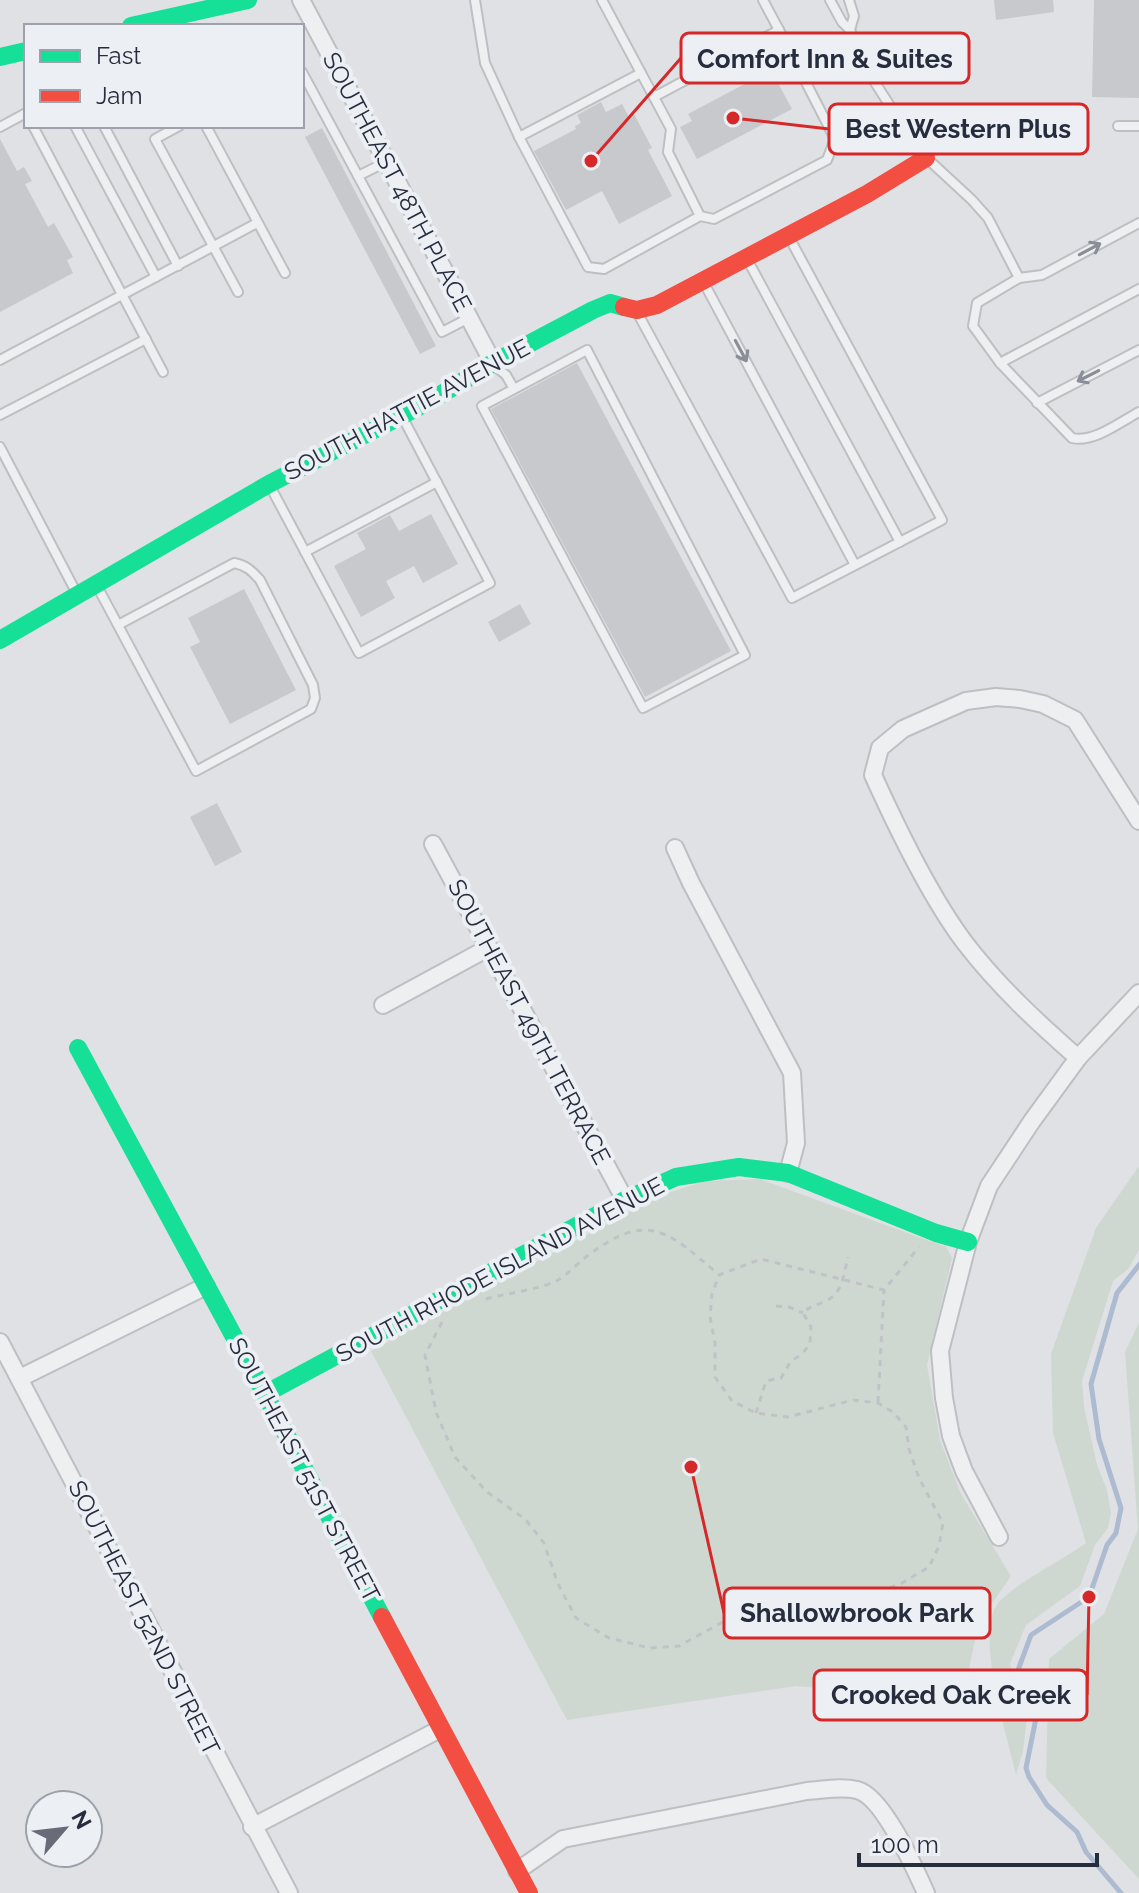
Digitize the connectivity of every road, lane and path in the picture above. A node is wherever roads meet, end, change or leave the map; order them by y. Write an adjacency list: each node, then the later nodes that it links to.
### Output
1 (248, 0): 8 (street)
2 (301, 0): 9 (street, SOUTHEAST 48TH PLACE)
3 (475, 0): 26 (lane)
4 (602, 0): 14 (lane)
5 (763, 0): 10 (lane)
6 (830, 0): 11 (lane)
7 (849, 0): 11 (lane)
8 (140, 24)
9 (307, 25): 28 (street, SOUTHEAST 48TH PLACE)
10 (779, 30): 16 (lane); 30 (lane)
11 (850, 30): 27 (lane)
12 (24, 51): 13 (street)
13 (0, 57)
14 (641, 73): 16 (lane); 26 (lane)
15 (304, 76): 29 (lane)
16 (654, 97): 30 (lane)
17 (24, 114): 20 (lane)
18 (1118, 126): 19 (lane)
19 (1139, 126)
20 (0, 127)
21 (34, 128): 43 (lane)
22 (76, 128): 38 (lane)
23 (105, 128): 36 (lane)
24 (175, 128): 34 (lane)
25 (207, 128): 31 (lane)
26 (519, 137): 30 (lane)
27 (926, 158): 33 (street, SOUTH HATTIE AVENUE); 39 (lane)
28 (386, 162): 29 (lane); 45 (street, SOUTHEAST 48TH PLACE)
29 (358, 176): 45 (lane)
30 (700, 216)
31 (257, 223): 34 (lane); 37 (lane)
32 (1139, 223): 39 (lane, one-way to 32)
33 (788, 235): 35 (street, SOUTH HATTIE AVENUE); 60 (lane)
34 (212, 247): 36 (lane); 42 (lane)
35 (746, 259): 40 (street, SOUTH HATTIE AVENUE); 60 (lane)
36 (178, 266): 38 (lane)
37 (285, 273)
38 (156, 277): 43 (lane)
39 (1019, 278): 50 (lane)
40 (704, 282): 44 (street, SOUTH HATTIE AVENUE); 62 (lane, one-way to 62)
41 (1139, 289): 50 (lane)
42 (238, 292)
43 (123, 295): 46 (lane); 48 (lane)
44 (637, 310): 49 (street, SOUTH HATTIE AVENUE); 62 (lane)
45 (469, 318): 49 (street, SOUTHEAST 48TH PLACE)
46 (146, 339): 51 (lane); 55 (lane)
47 (1139, 350): 53 (lane, one-way to 53)
48 (0, 360)
49 (493, 363): 52 (lane); 56 (street, SOUTH HATTIE AVENUE)
50 (1000, 363): 53 (lane)
51 (163, 372)
52 (514, 389): 52 (lane)
53 (1037, 403): 54 (lane)
54 (1139, 412)
55 (0, 415)
56 (402, 415): 58 (lane); 59 (street, SOUTH HATTIE AVENUE)
57 (0, 447): 64 (lane)
58 (437, 482): 61 (lane); 61 (lane)
59 (269, 484): 61 (lane); 63 (street, SOUTH HATTIE AVENUE)
60 (900, 542): 62 (lane)
61 (305, 552)
62 (855, 565)
63 (96, 585): 64 (street, SOUTH HATTIE AVENUE); 65 (lane)
64 (78, 596): 66 (street, SOUTH HATTIE AVENUE)
65 (118, 625): 65 (lane)
66 (0, 640)
67 (1139, 821): 74 (street)
68 (433, 844): 70 (street, SOUTHEAST 49TH TERRACE)
69 (675, 848): 75 (street)
70 (488, 948): 72 (street); 76 (street, SOUTHEAST 49TH TERRACE)
71 (1139, 993): 74 (street)
72 (383, 1005)
73 (78, 1048): 81 (street, SOUTHEAST 51ST STREET)
74 (1078, 1058): 78 (street)
75 (788, 1173): 76 (street, SOUTH RHODE ISLAND AVENUE); 77 (street, SOUTH RHODE ISLAND AVENUE)
76 (625, 1200): 89 (street, SOUTH RHODE ISLAND AVENUE)
77 (925, 1229): 78 (street, SOUTH RHODE ISLAND AVENUE); 82 (path)
78 (968, 1242): 92 (street)
79 (848, 1257): 85 (path)
80 (719, 1275): 82 (path); 83 (path); 91 (path)
81 (206, 1286): 88 (street); 89 (street, SOUTHEAST 51ST STREET)
82 (884, 1290): 90 (path)
83 (486, 1299)
84 (776, 1306): 85 (path)
85 (803, 1313): 91 (path)
86 (448, 1316): 90 (path)
87 (0, 1342): 88 (street, SOUTHEAST 52ND STREET)
88 (20, 1378): 94 (street, SOUTHEAST 52ND STREET)
89 (265, 1394): 93 (street, SOUTHEAST 51ST STREET)
90 (878, 1403): 91 (path)
91 (756, 1413)
92 (999, 1537)
93 (440, 1729): 94 (street); 95 (street, SOUTHEAST 51ST STREET)
94 (252, 1827): 96 (street, SOUTHEAST 52ND STREET)
95 (517, 1871): 97 (street, SOUTHEAST 51ST STREET); 98 (street)
96 (289, 1893)
97 (529, 1893)
98 (926, 1893)

